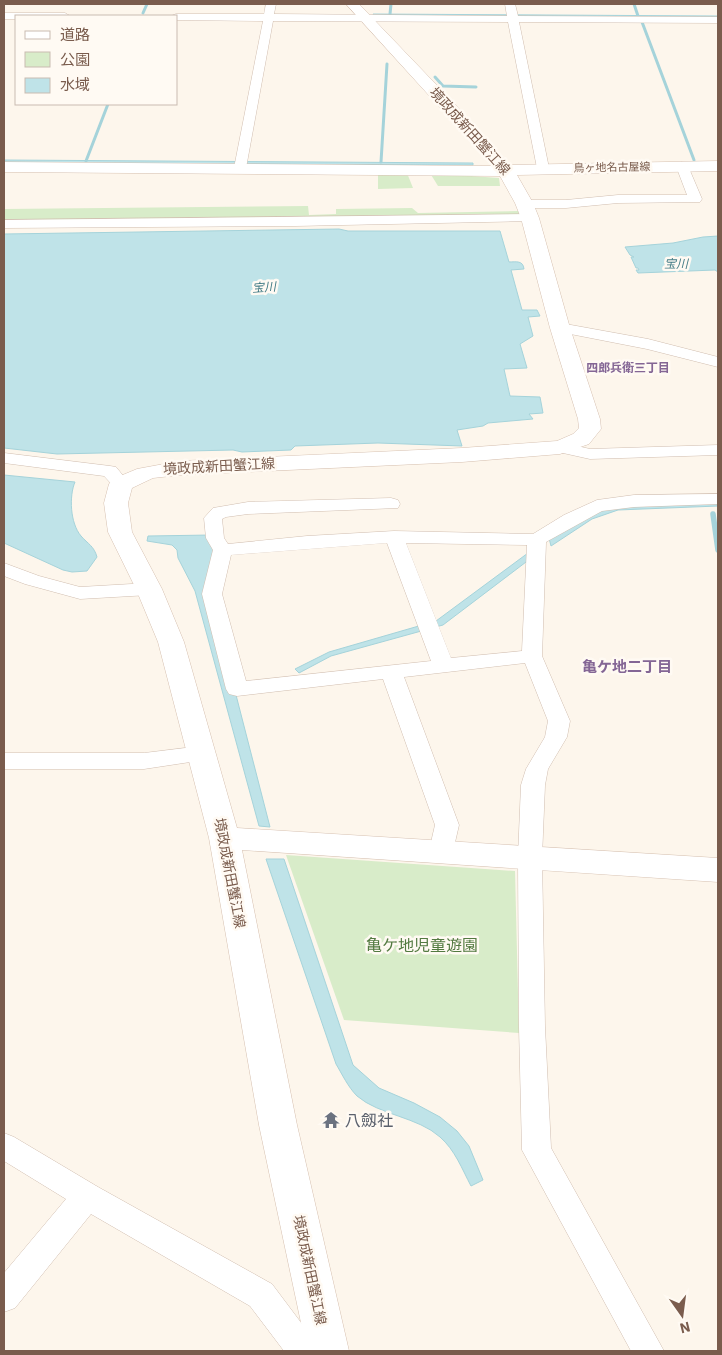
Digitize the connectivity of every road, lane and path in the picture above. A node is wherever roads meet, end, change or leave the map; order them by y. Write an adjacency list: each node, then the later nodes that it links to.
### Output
1 (352, 4): 7 (main road, 境政成新田蟹江線)
2 (269, 12): 6 (street); 7 (street); 10 (street)
3 (15, 13): 5 (street); 9 (street)
4 (511, 14): 7 (street); 8 (street); 14 (street)
5 (48, 15)
6 (178, 16)
7 (366, 18): 15 (main road, 境政成新田蟹江線)
8 (718, 20)
9 (7, 29)
10 (241, 165): 13 (main road, 鳥ヶ地名古屋線); 15 (main road, 鳥ヶ地名古屋線)
11 (682, 166): 12 (main road, 鳥ヶ地名古屋線); 14 (main road, 鳥ヶ地名古屋線); 16 (street)
12 (718, 166)
13 (4, 167)
14 (543, 168): 15 (main road, 鳥ヶ地名古屋線)
15 (506, 170): 16 (main road, 境政成新田蟹江線)
16 (528, 211): 17 (street); 18 (main road, 境政成新田蟹江線)
17 (4, 224)
18 (560, 328): 19 (street); 20 (main road, 境政成新田蟹江線)
19 (718, 362)
20 (560, 447): 21 (street); 23 (main road, 境政成新田蟹江線)
21 (718, 450)
22 (4, 458): 23 (street)
23 (121, 484): 32 (main road, 境政成新田蟹江線)
24 (718, 499): 27 (street)
25 (391, 504): 28 (street)
26 (394, 537): 27 (street); 28 (street); 34 (street)
27 (538, 540): 33 (street)
28 (223, 550): 35 (street)
29 (4, 569): 30 (street)
30 (32, 580): 31 (street); 32 (street)
31 (4, 581)
32 (149, 589): 36 (main road, 境政成新田蟹江線)
33 (532, 656): 34 (street); 40 (street)
34 (444, 666): 35 (street)
35 (391, 671): 39 (street)
36 (202, 754): 37 (street); 38 (main road, 境政成新田蟹江線)
37 (4, 761)
38 (224, 838): 39 (main road); 46 (main road, 境政成新田蟹江線)
39 (441, 851): 40 (main road)
40 (530, 857): 41 (main road); 47 (street)
41 (718, 870)
42 (4, 1146): 43 (street)
43 (87, 1196): 44 (street); 45 (street)
44 (4, 1296)
45 (303, 1351)
46 (328, 1351)
47 (648, 1351)

